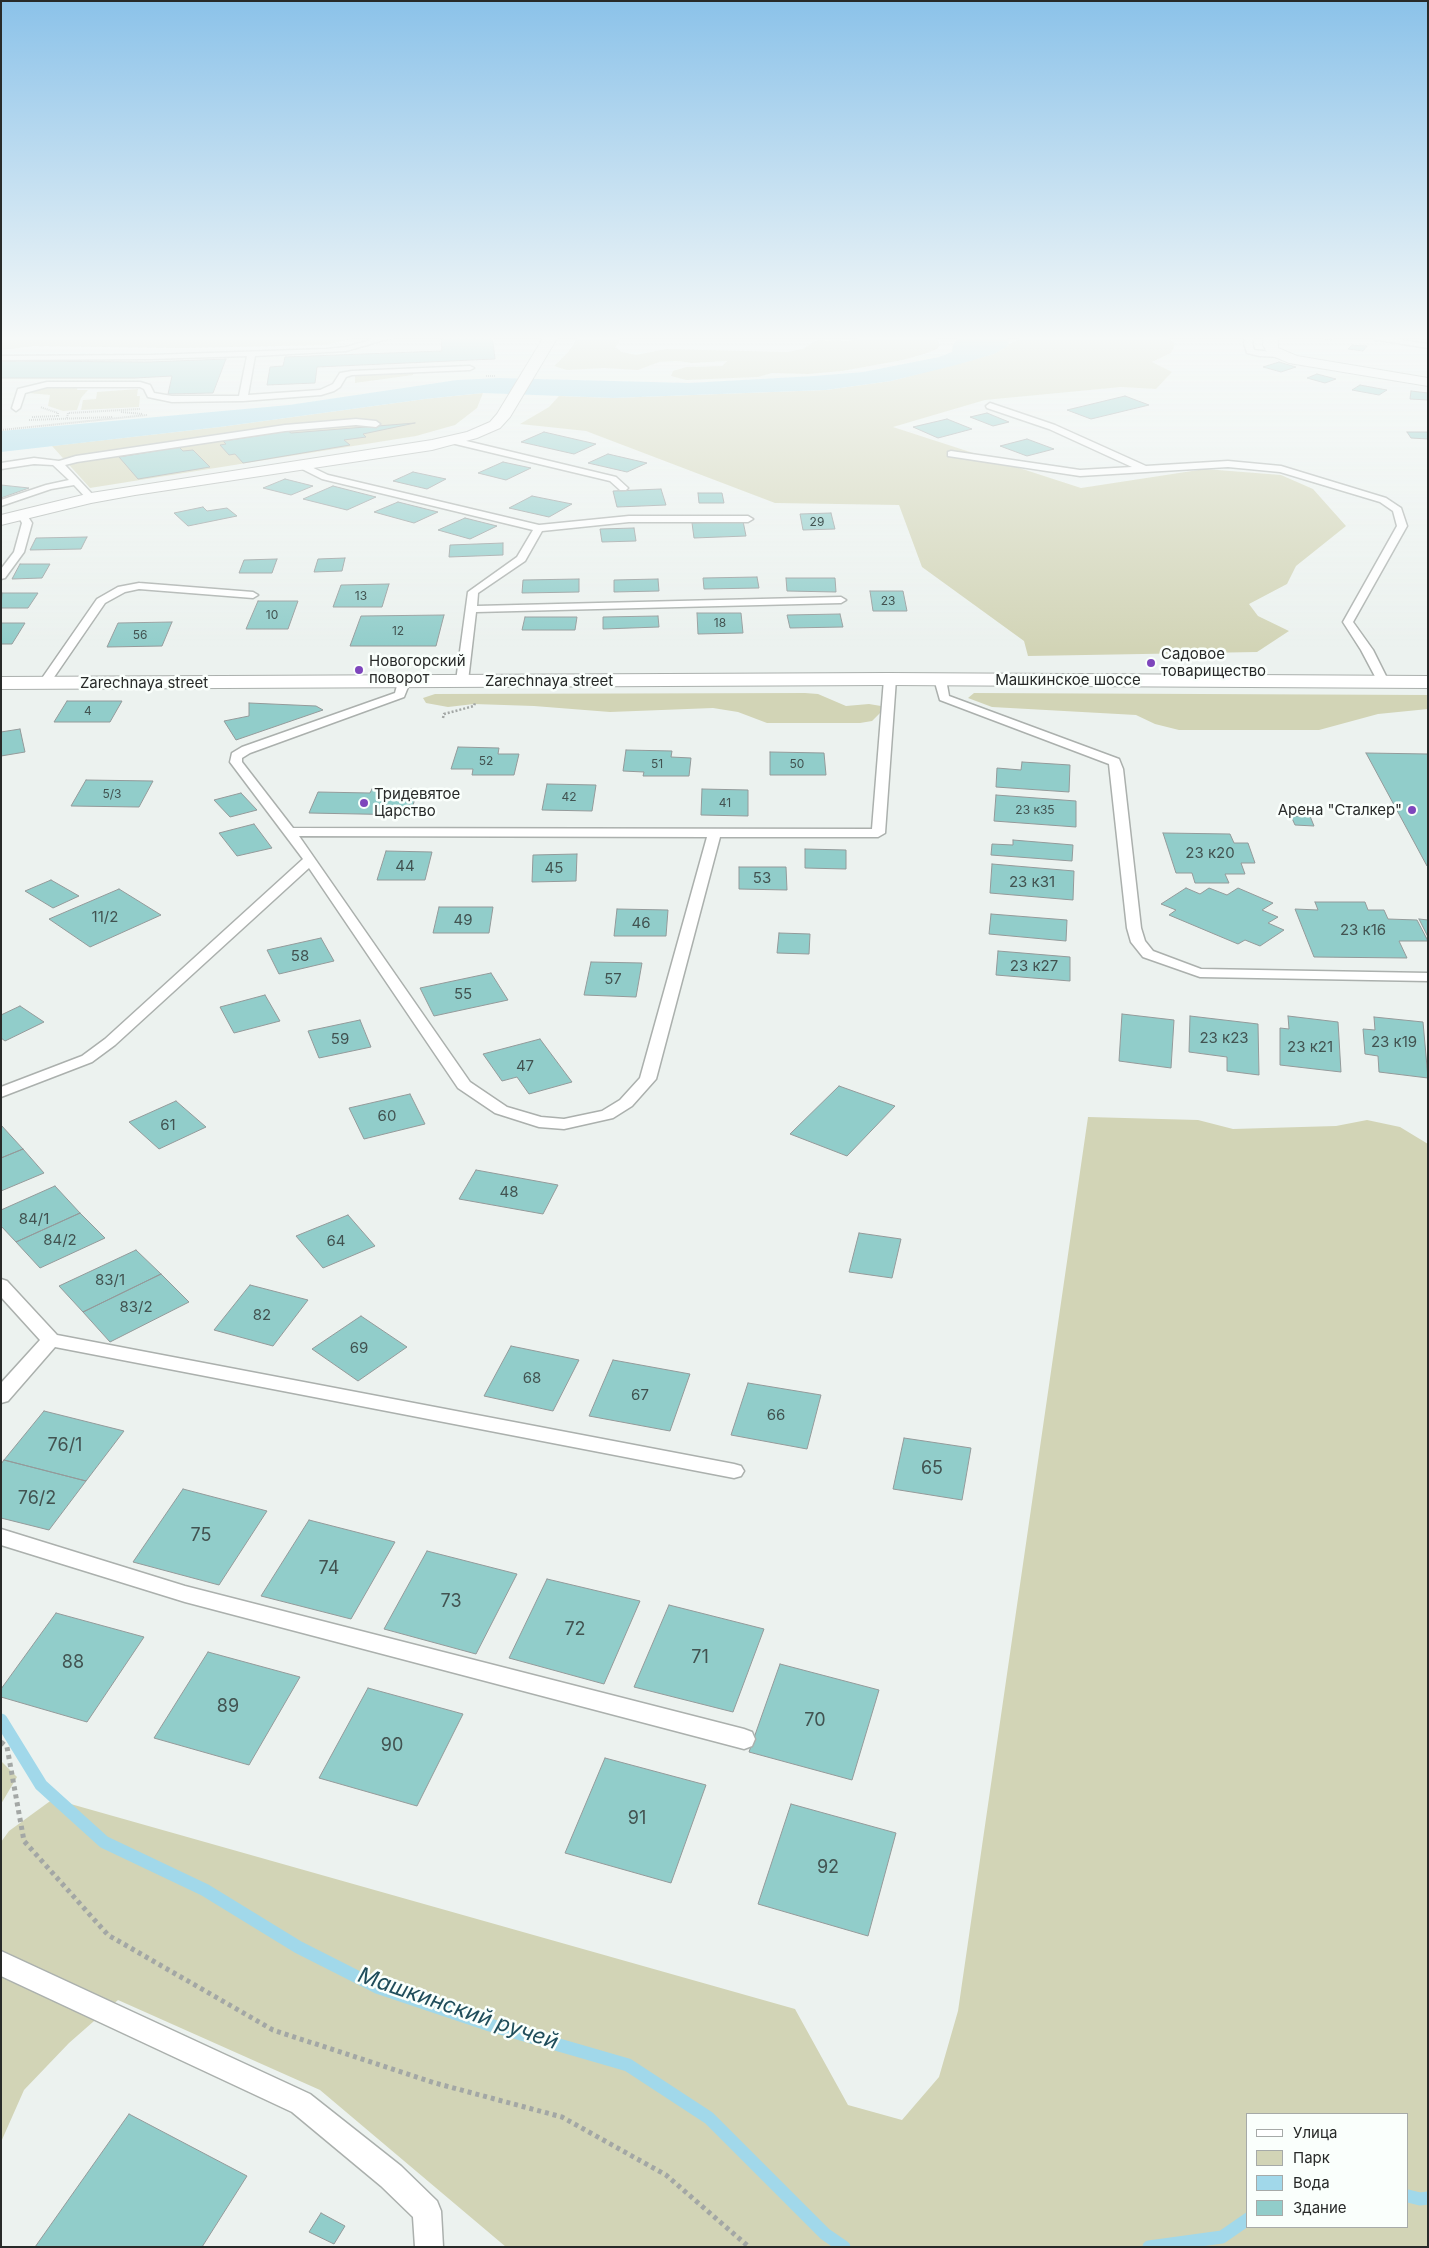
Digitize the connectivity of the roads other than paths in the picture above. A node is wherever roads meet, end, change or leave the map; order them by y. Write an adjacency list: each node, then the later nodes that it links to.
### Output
1 (204, 440): 6 (lane)
2 (457, 440): 4 (main road)
3 (1080, 440): 9 (lane)
4 (454, 441): 7 (main road); 11 (lane)
5 (951, 454): 9 (lane)
6 (59, 464): 8 (lane); 10 (lane)
7 (301, 465): 12 (main road); 17 (lane)
8 (1, 466)
9 (1146, 470): 26 (lane)
10 (75, 482): 12 (lane); 13 (lane)
11 (623, 488)
12 (90, 498): 14 (main road)
13 (1, 503)
14 (22, 514): 15 (main road); 18 (lane)
15 (1, 520)
16 (748, 520): 17 (lane)
17 (539, 528): 21 (lane)
18 (1, 576)
19 (253, 595): 29 (lane)
20 (840, 600): 21 (lane)
21 (470, 609): 24 (lane)
22 (889, 679): 23 (main road, Машкинское шоссе); 24 (main road, Zarechnaya street); 31 (lane)
23 (940, 679): 26 (main road, Машкинское шоссе); 33 (lane)
24 (462, 681): 25 (main road, Zarechnaya street)
25 (404, 682): 29 (main road, Zarechnaya street); 30 (lane)
26 (1383, 682): 27 (main road, Машкинское шоссе)
27 (1428, 682)
28 (1, 683): 29 (main road, Zarechnaya street)
29 (44, 684)
30 (290, 832): 31 (lane); 32 (lane)
31 (714, 834): 32 (lane)
32 (310, 860): 34 (lane)
33 (1428, 977)
34 (1, 1092)
35 (1, 1285): 36 (lane)
36 (51, 1340): 37 (lane); 38 (lane)
37 (1, 1396)
38 (734, 1471)
39 (1, 1538): 40 (lane)
40 (744, 1739)
41 (1, 1963): 42 (lane)
42 (429, 2247)

